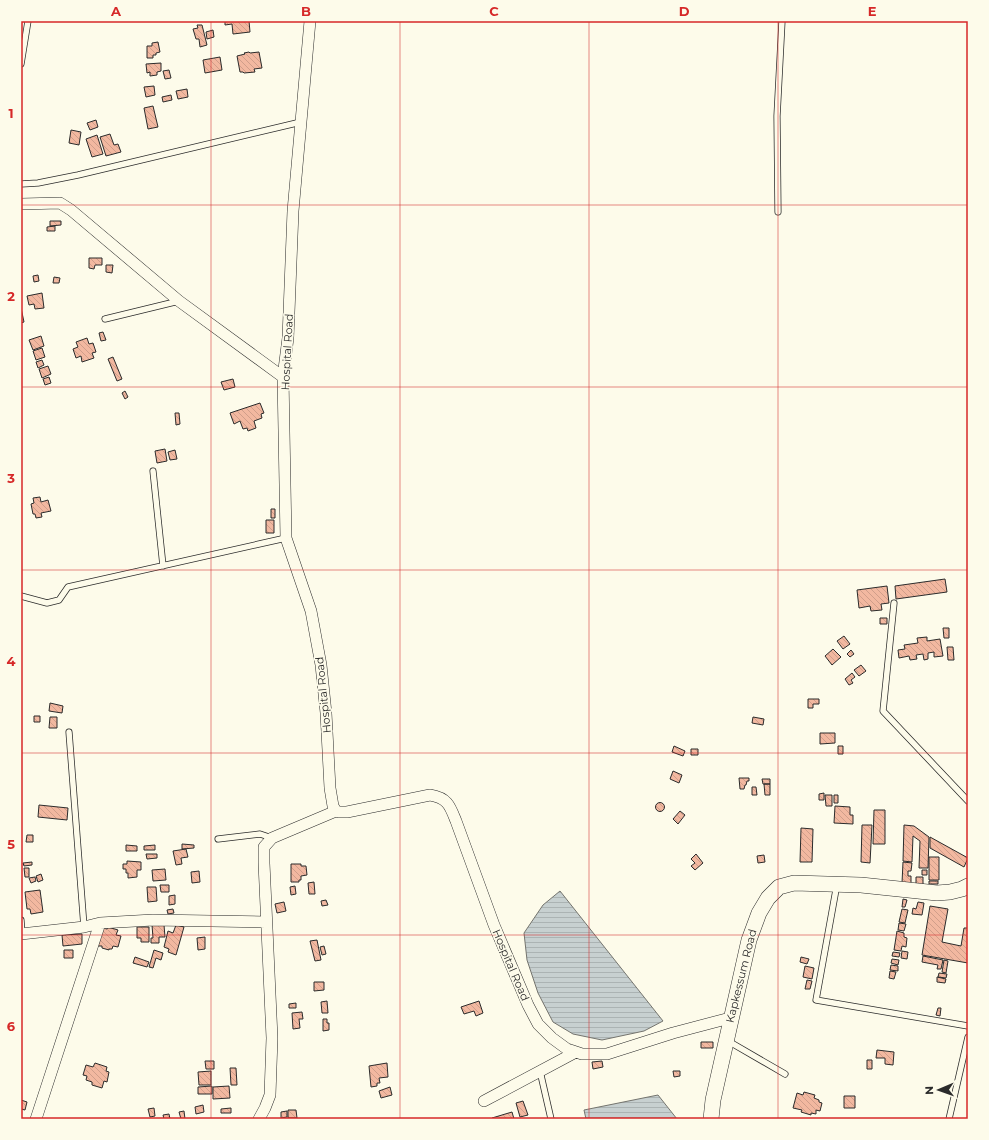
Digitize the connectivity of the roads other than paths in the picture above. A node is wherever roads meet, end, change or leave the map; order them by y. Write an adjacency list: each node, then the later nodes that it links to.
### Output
1 (28, 21): 4 (lane)
2 (310, 21): 5 (street, Hospital Road)
3 (782, 21): 8 (lane)
4 (21, 64)
5 (301, 122): 6 (lane); 11 (street, Hospital Road)
6 (21, 184)
7 (21, 204): 9 (street)
8 (778, 212)
9 (179, 301): 10 (lane); 11 (street)
10 (105, 320)
11 (284, 377): 13 (street, Hospital Road)
12 (153, 471): 14 (lane)
13 (286, 538): 14 (lane); 19 (street, Hospital Road)
14 (163, 566): 15 (lane)
15 (21, 596)
16 (894, 603): 18 (lane)
17 (69, 732): 27 (lane)
18 (968, 801)
19 (336, 811): 20 (street); 33 (street, Hospital Road)
20 (272, 838): 21 (lane); 25 (street)
21 (218, 839)
22 (837, 884): 23 (street, Kapkessum Road); 29 (street, Kapkessum Road); 30 (lane)
23 (968, 886)
24 (21, 920): 28 (lane)
25 (266, 922): 26 (street); 38 (street)
26 (100, 923): 27 (street); 37 (street)
27 (84, 927): 28 (street)
28 (22, 934)
29 (730, 1018): 32 (street, Kapkessum Road); 33 (street, Hospital Road)
30 (968, 1026)
31 (968, 1037): 41 (lane)
32 (726, 1040): 35 (lane); 40 (street, Kapkessum Road)
33 (576, 1052): 34 (street)
34 (540, 1071): 36 (street); 39 (lane)
35 (785, 1074)
36 (484, 1101)
37 (36, 1119)
38 (259, 1119)
39 (551, 1119)
40 (711, 1119)
41 (950, 1119)

